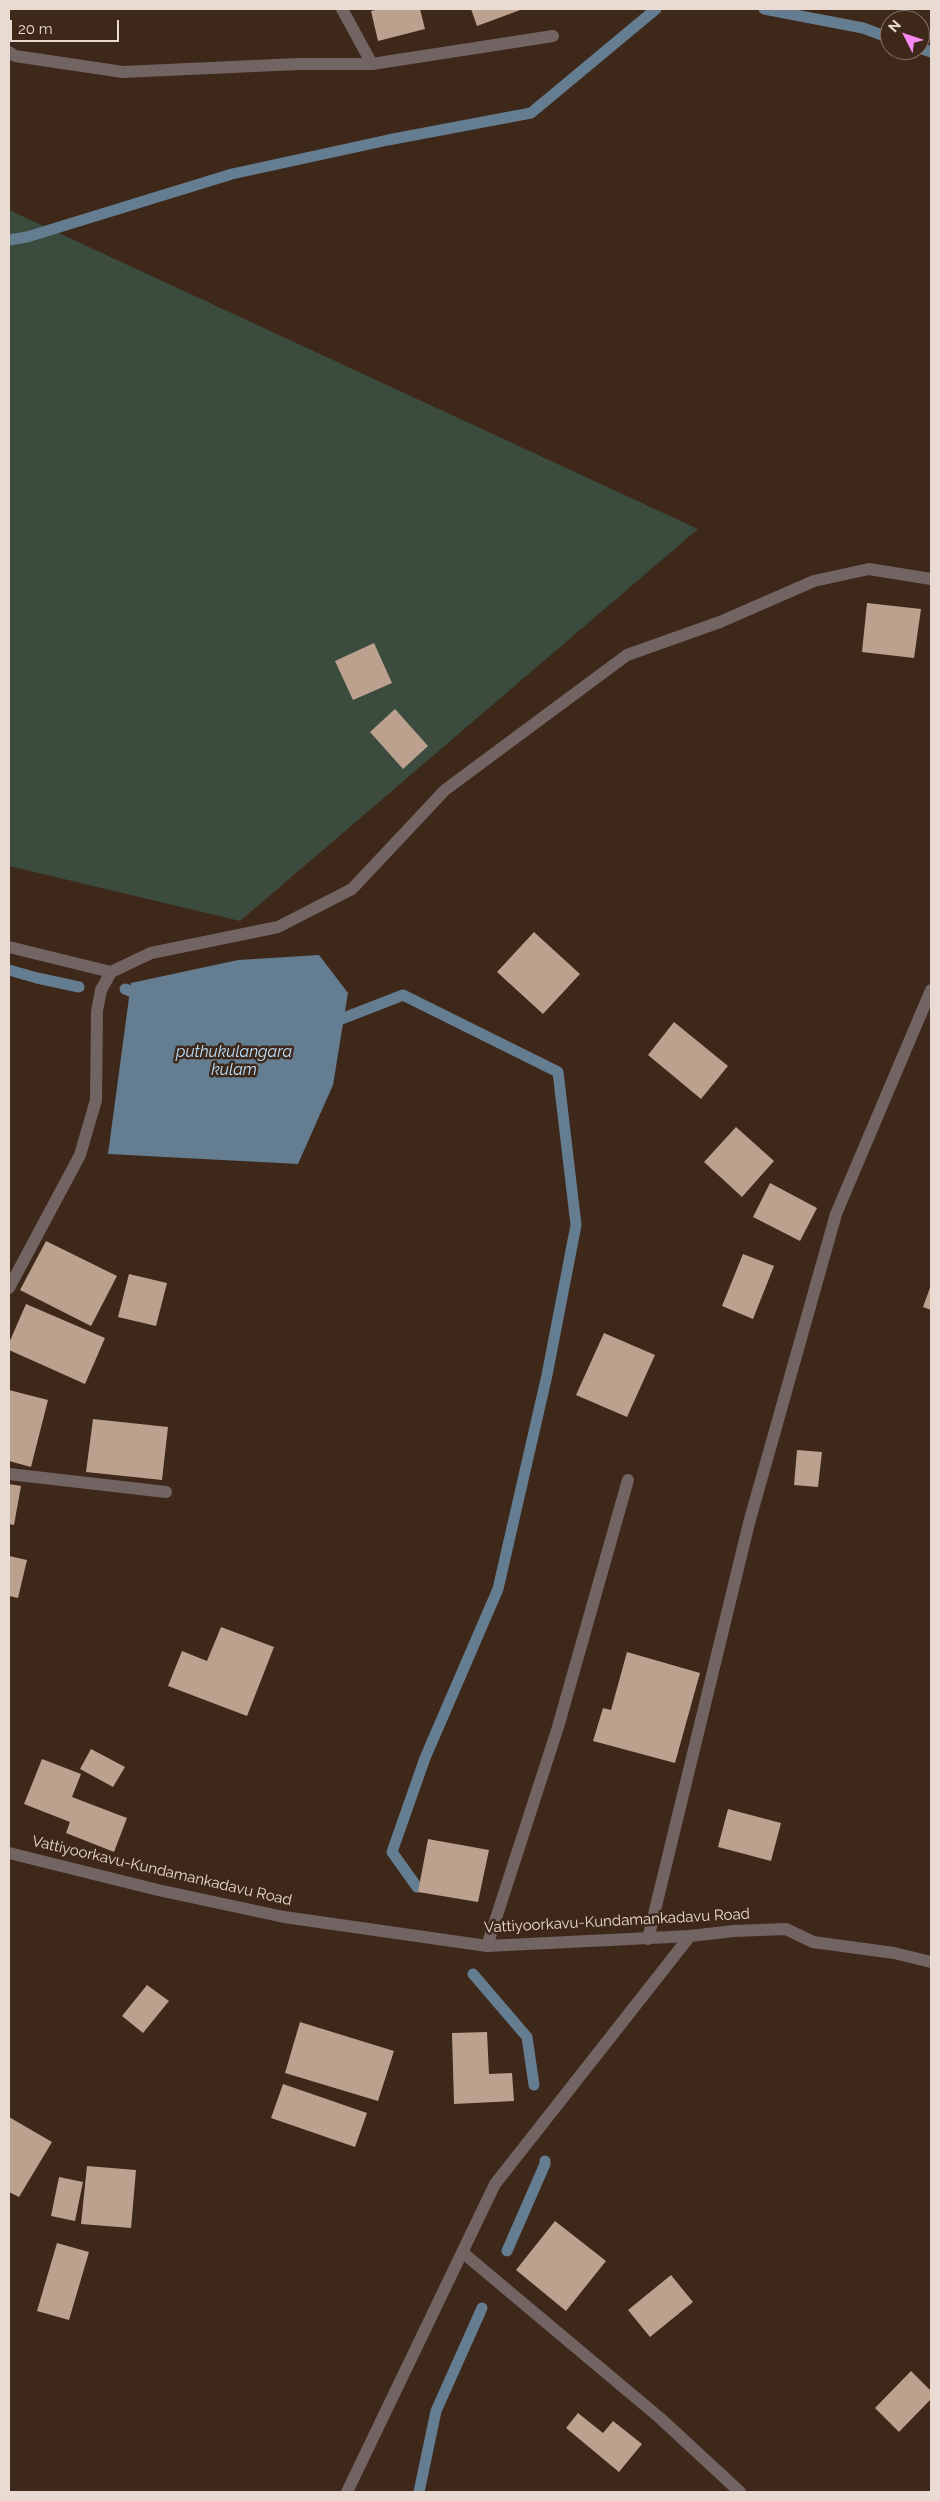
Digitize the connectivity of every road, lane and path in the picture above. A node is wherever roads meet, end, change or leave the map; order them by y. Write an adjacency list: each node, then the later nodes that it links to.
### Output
1 (342, 9): 4 (street)
2 (553, 36): 4 (street)
3 (9, 52): 4 (street)
4 (372, 64)
5 (931, 579): 7 (street)
6 (9, 947): 7 (street)
7 (111, 972): 9 (street)
8 (931, 990): 15 (street)
9 (9, 1288)
10 (9, 1474): 12 (street)
11 (628, 1480): 16 (street)
12 (166, 1492)
13 (9, 1853): 16 (street, Vattiyoorkavu-Kundamankadavu Road)
14 (690, 1936): 15 (street, Vattiyoorkavu-Kundamankadavu Road); 17 (street, Vattiyoorkavu-Kundamankadavu Road); 18 (street)
15 (648, 1939): 16 (street, Vattiyoorkavu-Kundamankadavu Road)
16 (487, 1946)
17 (931, 1962)
18 (462, 2252): 19 (street); 20 (street)
19 (347, 2492)
20 (740, 2492)

